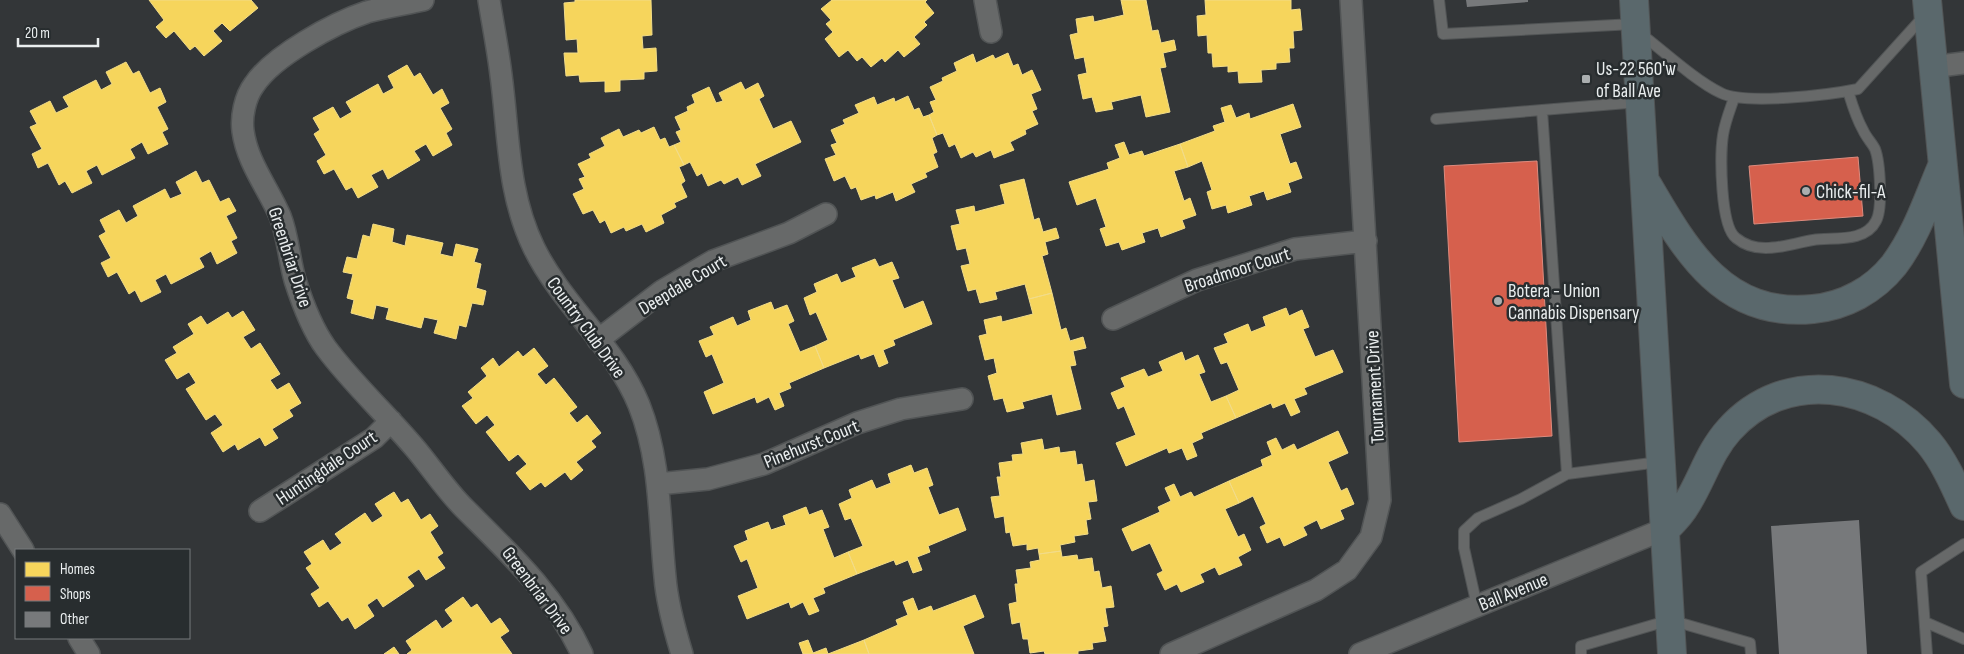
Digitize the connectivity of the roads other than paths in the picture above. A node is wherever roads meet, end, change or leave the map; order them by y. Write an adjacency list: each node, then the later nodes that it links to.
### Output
1 (423, 0): 25 (street, Greenbriar Drive)
2 (489, 0): 21 (street, Country Club Drive)
3 (985, 0): 8 (street)
4 (1351, 0): 19 (street, Tournament Drive)
5 (1439, 0): 7 (lane)
6 (1927, 6): 10 (highway); 11 (lane)
7 (1635, 18): 12 (lane); 13 (highway)
8 (991, 32)
9 (1964, 63): 10 (street)
10 (1932, 67): 16 (highway)
11 (1848, 91): 12 (lane); 12 (lane)
12 (1734, 98)
13 (1640, 102): 14 (lane); 17 (highway)
14 (1542, 110): 15 (lane); 27 (lane)
15 (1436, 119)
16 (1942, 166): 17 (highway); 22 (highway)
17 (1644, 178): 26 (highway)
18 (826, 214): 21 (street, Deepdale Court)
19 (1366, 241): 20 (street, Broadmoor Court); 44 (street, Tournament Drive)
20 (1113, 319)
21 (598, 340): 28 (street, Country Club Drive)
22 (1962, 347): 23 (highway)
23 (1964, 384)
24 (962, 398): 28 (street, Pinehurst Court)
25 (391, 422): 30 (street, Huntingdale Court); 42 (street, Greenbriar Drive)
26 (1662, 461): 27 (lane); 32 (highway)
27 (1567, 474): 35 (lane)
28 (658, 484): 43 (street, Country Club Drive)
29 (1964, 506): 32 (highway)
30 (260, 511)
31 (0, 514): 34 (street)
32 (1667, 528): 35 (street, Ball Avenue); 36 (highway)
33 (1964, 544): 37 (lane)
34 (22, 549)
35 (1477, 606): 45 (street, Ball Avenue)
36 (1670, 620): 40 (lane); 46 (lane); 47 (highway)
37 (1925, 622): 39 (lane); 48 (lane)
38 (80, 639): 41 (street)
39 (1964, 639)
40 (1751, 649)
41 (89, 654)
42 (582, 654)
43 (682, 654)
44 (1171, 654)
45 (1360, 654)
46 (1581, 654)
47 (1672, 654)
48 (1926, 654)

